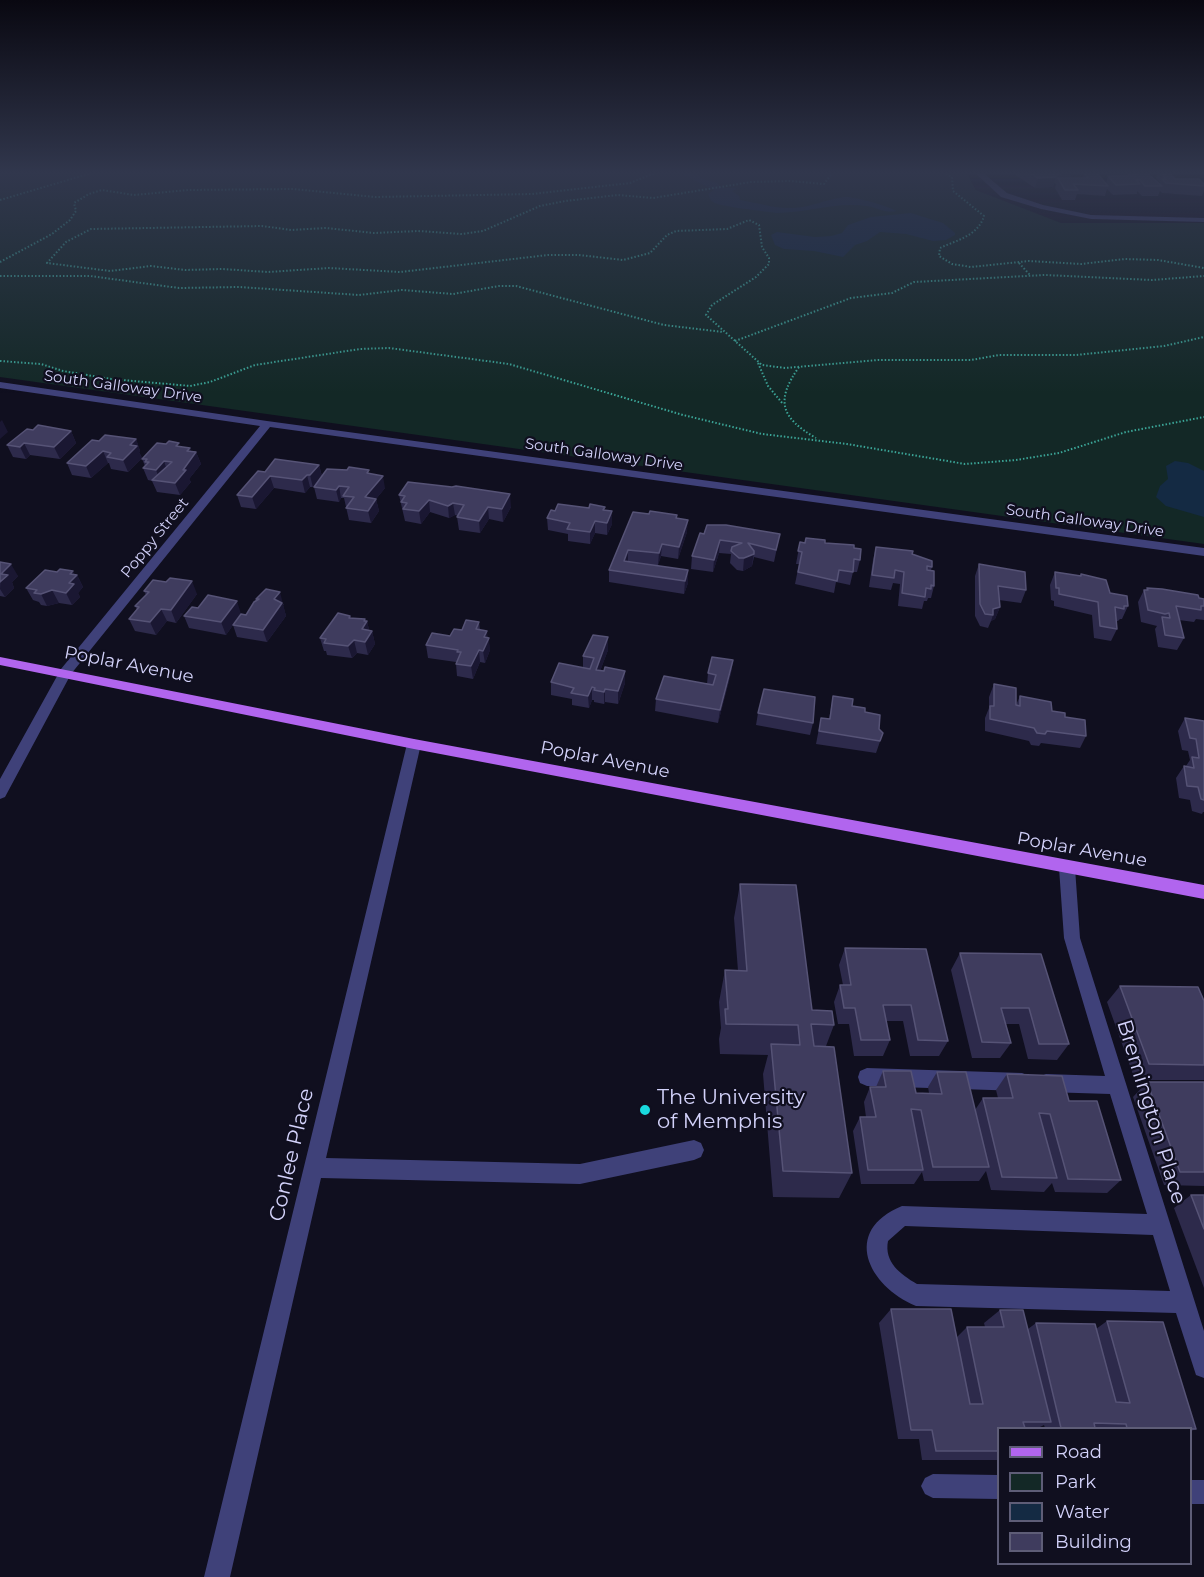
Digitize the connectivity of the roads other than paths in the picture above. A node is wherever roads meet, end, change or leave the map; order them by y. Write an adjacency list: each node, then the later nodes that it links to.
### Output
1 (0, 385): 2 (street, South Galloway Drive)
2 (267, 424): 3 (street, South Galloway Drive); 5 (street, Poppy Street)
3 (1204, 552)
4 (0, 661): 5 (main road, Poplar Avenue)
5 (66, 672): 6 (main road, Poplar Avenue); 7 (street, Poppy Street)
6 (414, 744): 8 (main road, Poplar Avenue); 13 (street, Conlee Place)
7 (0, 793)
8 (1067, 868): 9 (main road, Poplar Avenue); 11 (street, Bremington Place)
9 (1204, 892)
10 (867, 1077): 11 (street)
11 (1118, 1086): 14 (street, Bremington Place)
12 (694, 1150): 13 (street)
13 (314, 1167): 19 (street, Conlee Place)
14 (1160, 1224): 15 (street, Bremington Place); 15 (street)
15 (1184, 1302): 16 (street, Bremington Place)
16 (1204, 1367)
17 (933, 1486): 18 (street)
18 (997, 1487)
19 (217, 1577)

